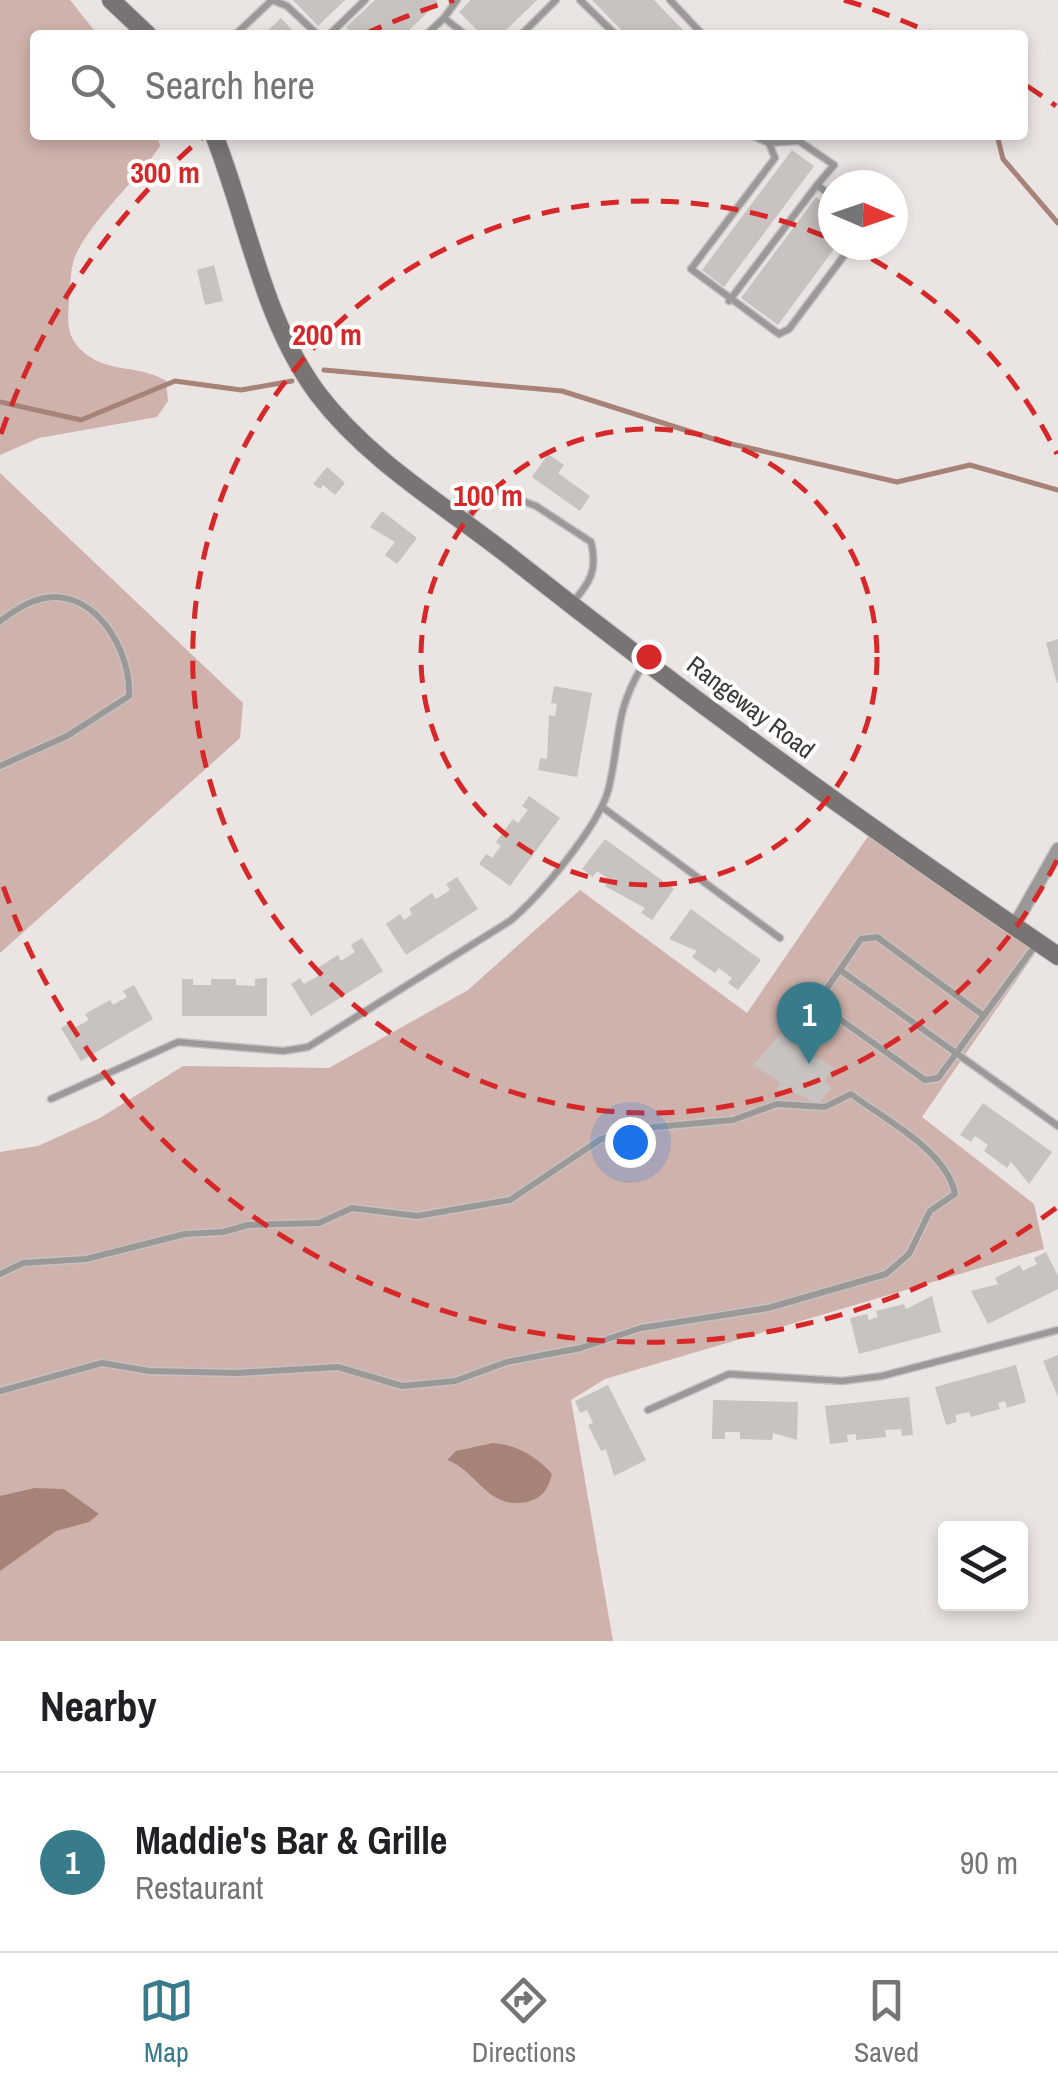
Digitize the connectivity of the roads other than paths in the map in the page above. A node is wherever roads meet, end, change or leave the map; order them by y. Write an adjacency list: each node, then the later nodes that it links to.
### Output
1 (110, 0): 9 (street)
2 (272, 0): 10 (lane); 11 (lane)
3 (365, 0): 12 (lane)
4 (556, 0): 15 (lane)
5 (580, 0): 16 (lane)
6 (670, 0): 17 (lane)
7 (454, 1): 8 (lane)
8 (444, 18): 13 (lane); 14 (lane)
9 (143, 30)
10 (240, 30)
11 (313, 30)
12 (334, 30)
13 (431, 30)
14 (460, 30)
15 (526, 30)
16 (611, 30)
17 (699, 30)
18 (216, 140): 24 (street, Rangeway Road)
19 (764, 140): 20 (lane)
20 (769, 142): 21 (lane); 23 (lane)
21 (816, 185): 23 (lane)
22 (841, 260): 23 (lane)
23 (729, 300)
24 (465, 522): 25 (street, Rangeway Road); 25 (lane)
25 (571, 604): 27 (street, Rangeway Road)
26 (0, 621): 28 (lane)
27 (646, 660): 29 (lane); 31 (street, Rangeway Road)
28 (0, 766)
29 (602, 807): 32 (lane); 38 (lane)
30 (1058, 849): 31 (street)
31 (1014, 926): 33 (street, Rangeway Road)
32 (780, 938)
33 (1038, 942): 34 (street, Rangeway Road); 36 (lane)
34 (1058, 956)
35 (840, 970): 36 (lane); 37 (lane); 37 (lane)
36 (984, 1016): 37 (lane)
37 (958, 1052): 39 (lane)
38 (51, 1099)
39 (1058, 1126)
40 (0, 1274): 42 (lane)
41 (1058, 1330): 43 (lane)
42 (0, 1392)
43 (648, 1410)

